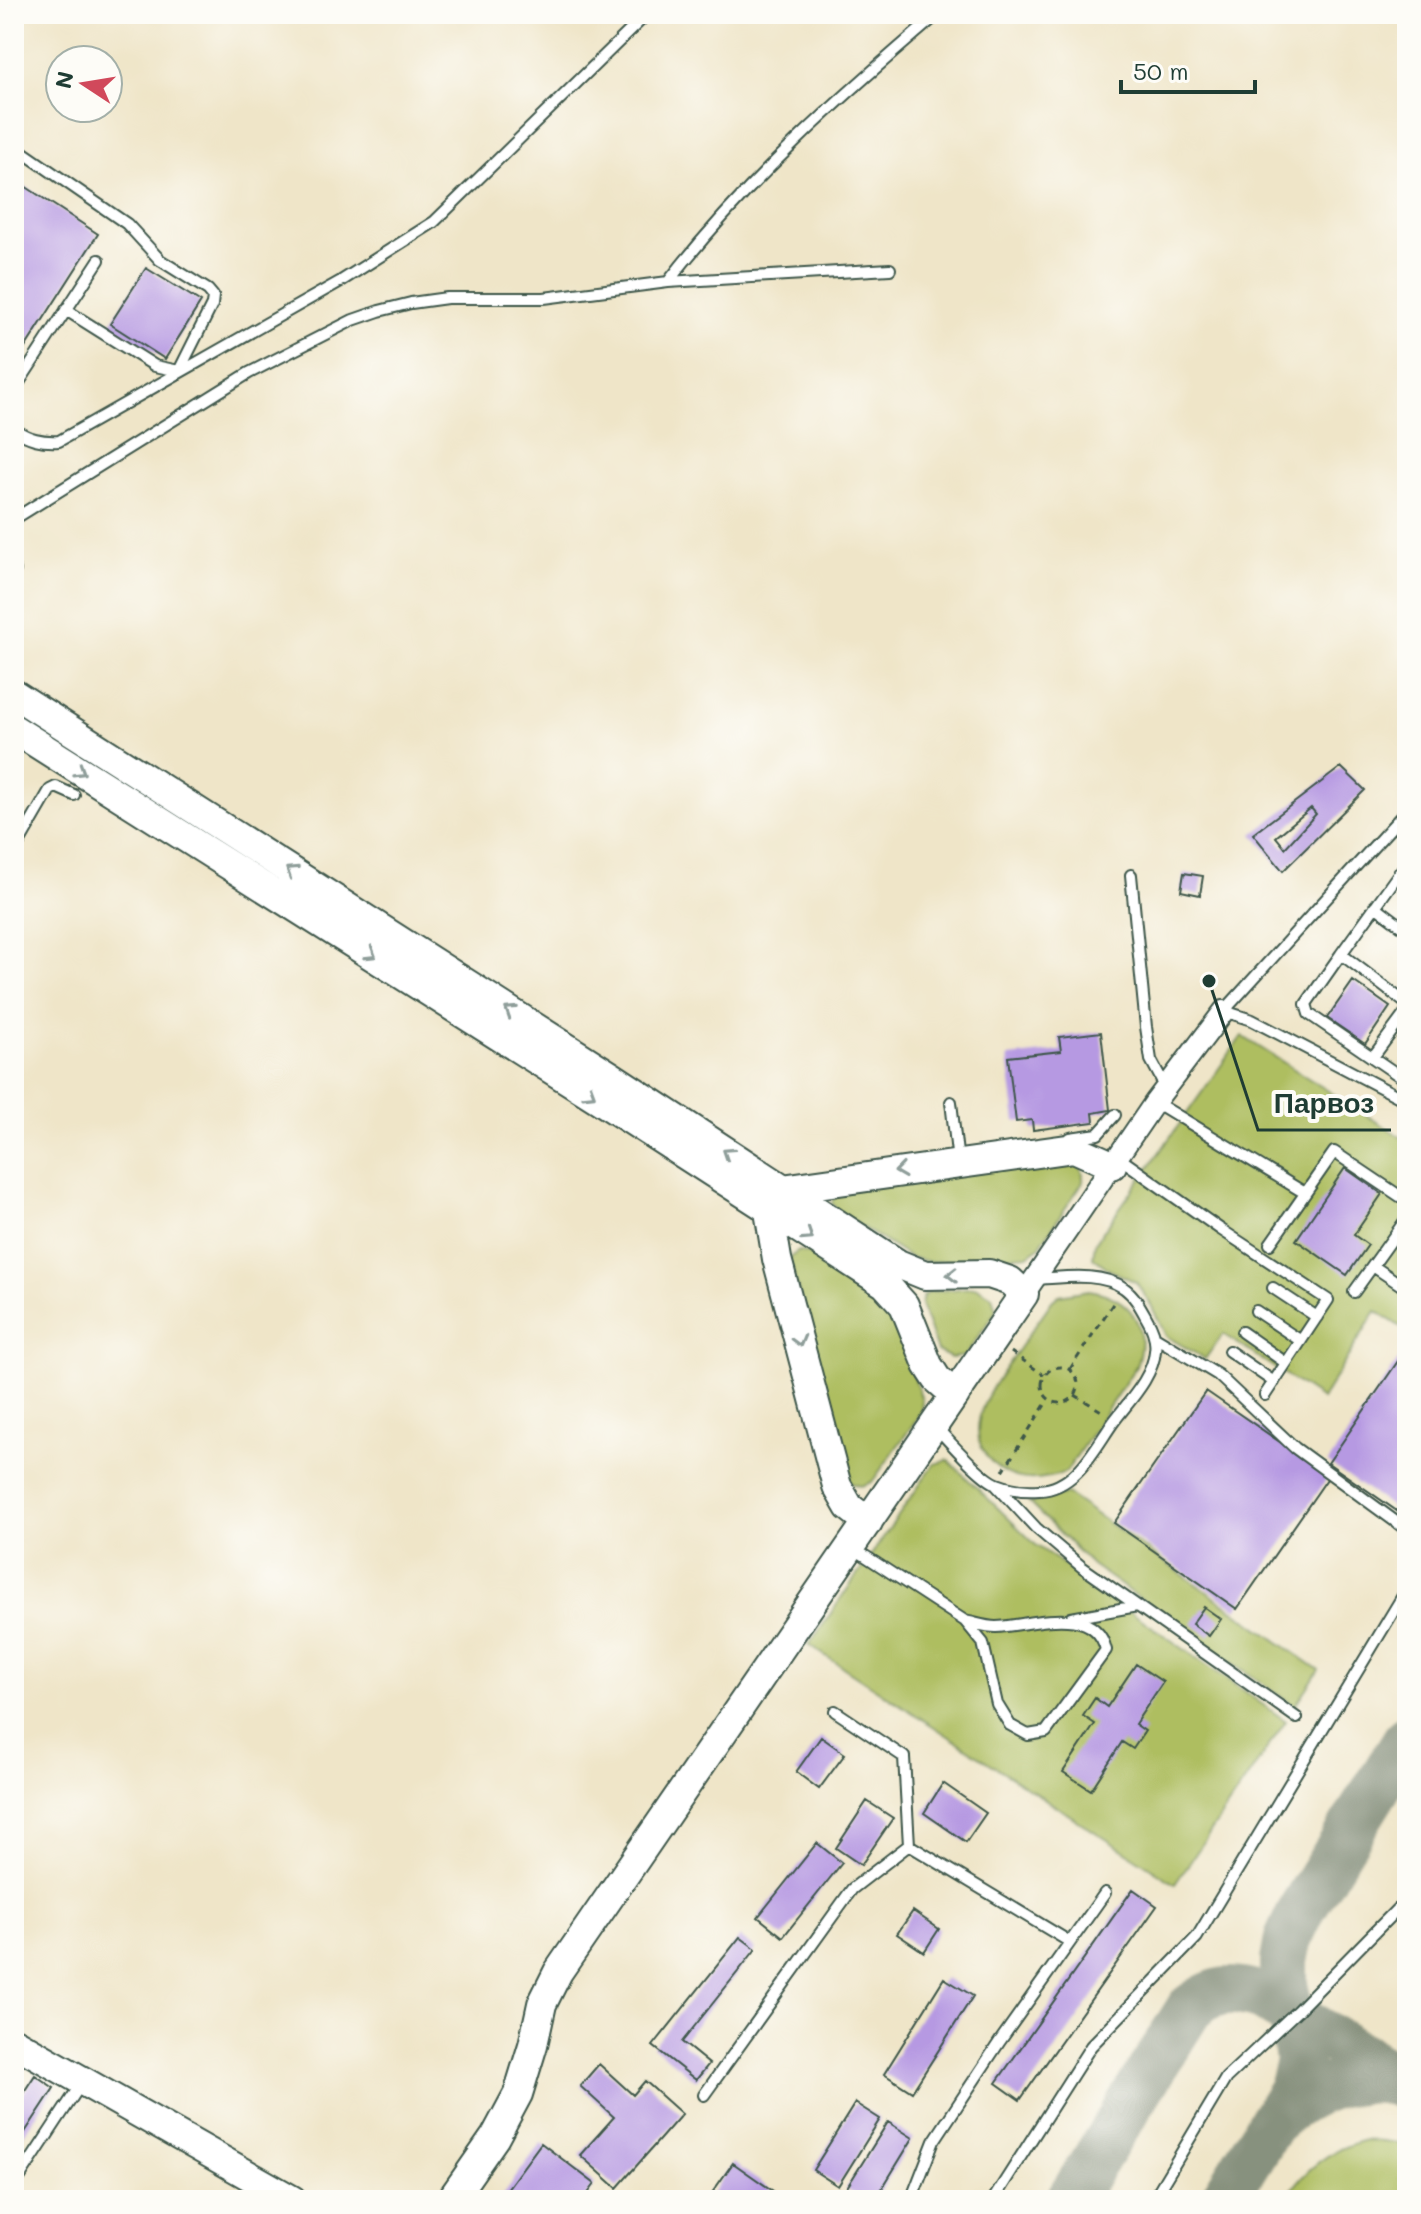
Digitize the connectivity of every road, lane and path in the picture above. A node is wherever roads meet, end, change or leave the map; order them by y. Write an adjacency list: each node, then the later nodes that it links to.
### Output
1 (647, 14): 8 (lane)
2 (938, 14): 6 (lane)
3 (14, 146): 8 (lane)
4 (99, 260): 7 (lane)
5 (890, 269): 6 (lane)
6 (668, 282): 11 (lane)
7 (66, 310): 8 (lane); 9 (lane)
8 (179, 371): 10 (lane)
9 (14, 390)
10 (14, 429)
11 (14, 519)
12 (14, 694): 35 (street, one-way to 12)
13 (14, 729): 35 (street, one-way to 35)
14 (74, 795): 16 (lane)
15 (1407, 810): 23 (lane)
16 (14, 852)
17 (1407, 869): 19 (lane)
18 (1131, 875): 27 (lane)
19 (1375, 906): 20 (lane); 21 (lane)
20 (1407, 930)
21 (1341, 954): 22 (lane); 25 (lane)
22 (1407, 1004)
23 (1224, 1011): 27 (street); 28 (lane)
24 (1407, 1011): 25 (lane)
25 (1373, 1057): 26 (lane)
26 (1407, 1081)
27 (1161, 1095): 32 (street); 34 (lane)
28 (1407, 1101)
29 (951, 1102): 33 (lane)
30 (1115, 1115): 31 (lane)
31 (984, 1150)
32 (1115, 1161): 33 (street); 40 (street); 46 (lane)
33 (958, 1164): 35 (street, one-way to 35)
34 (1305, 1193): 36 (lane); 38 (lane)
35 (776, 1200): 40 (street, one-way to 35); 56 (street, one-way to 56); 63 (street, one-way to 63)
36 (1407, 1201)
37 (1407, 1218): 39 (lane)
38 (1270, 1244)
39 (1373, 1266): 43 (lane); 44 (lane)
40 (1029, 1287): 41 (lane); 49 (street)
41 (1123, 1287): 48 (lane); 53 (path)
42 (1273, 1288): 46 (lane)
43 (1407, 1289)
44 (1354, 1292)
45 (1256, 1311): 50 (lane)
46 (1317, 1317): 50 (lane)
47 (1242, 1332): 52 (lane)
48 (1155, 1337): 60 (lane); 64 (lane)
49 (993, 1339): 54 (path); 56 (street)
50 (1301, 1341): 52 (lane)
51 (1229, 1351): 55 (lane)
52 (1286, 1363): 55 (lane)
53 (1070, 1369): 54 (path); 57 (path)
54 (1044, 1375): 59 (path)
55 (1274, 1382): 58 (lane)
56 (955, 1395): 61 (street)
57 (1075, 1395): 59 (path); 60 (path)
58 (1265, 1395)
59 (1048, 1400): 62 (path)
60 (1115, 1420): 62 (lane)
61 (934, 1425): 62 (lane); 63 (street)
62 (994, 1484): 67 (lane)
63 (868, 1522): 65 (street)
64 (1407, 1530)
65 (851, 1547): 69 (lane); 81 (street)
66 (1407, 1589): 83 (lane)
67 (1137, 1606): 68 (lane); 71 (lane)
68 (1069, 1619): 69 (lane); 69 (lane)
69 (965, 1621)
70 (835, 1711): 72 (lane)
71 (1297, 1718)
72 (909, 1845): 75 (lane); 78 (lane)
73 (1105, 1893): 75 (lane)
74 (1407, 1899): 84 (lane)
75 (1070, 1942): 82 (lane)
76 (14, 2042): 77 (street)
77 (83, 2080): 79 (lane); 80 (street)
78 (704, 2095)
79 (14, 2186)
80 (292, 2200)
81 (451, 2200)
82 (911, 2200)
83 (993, 2200)
84 (1153, 2200)

